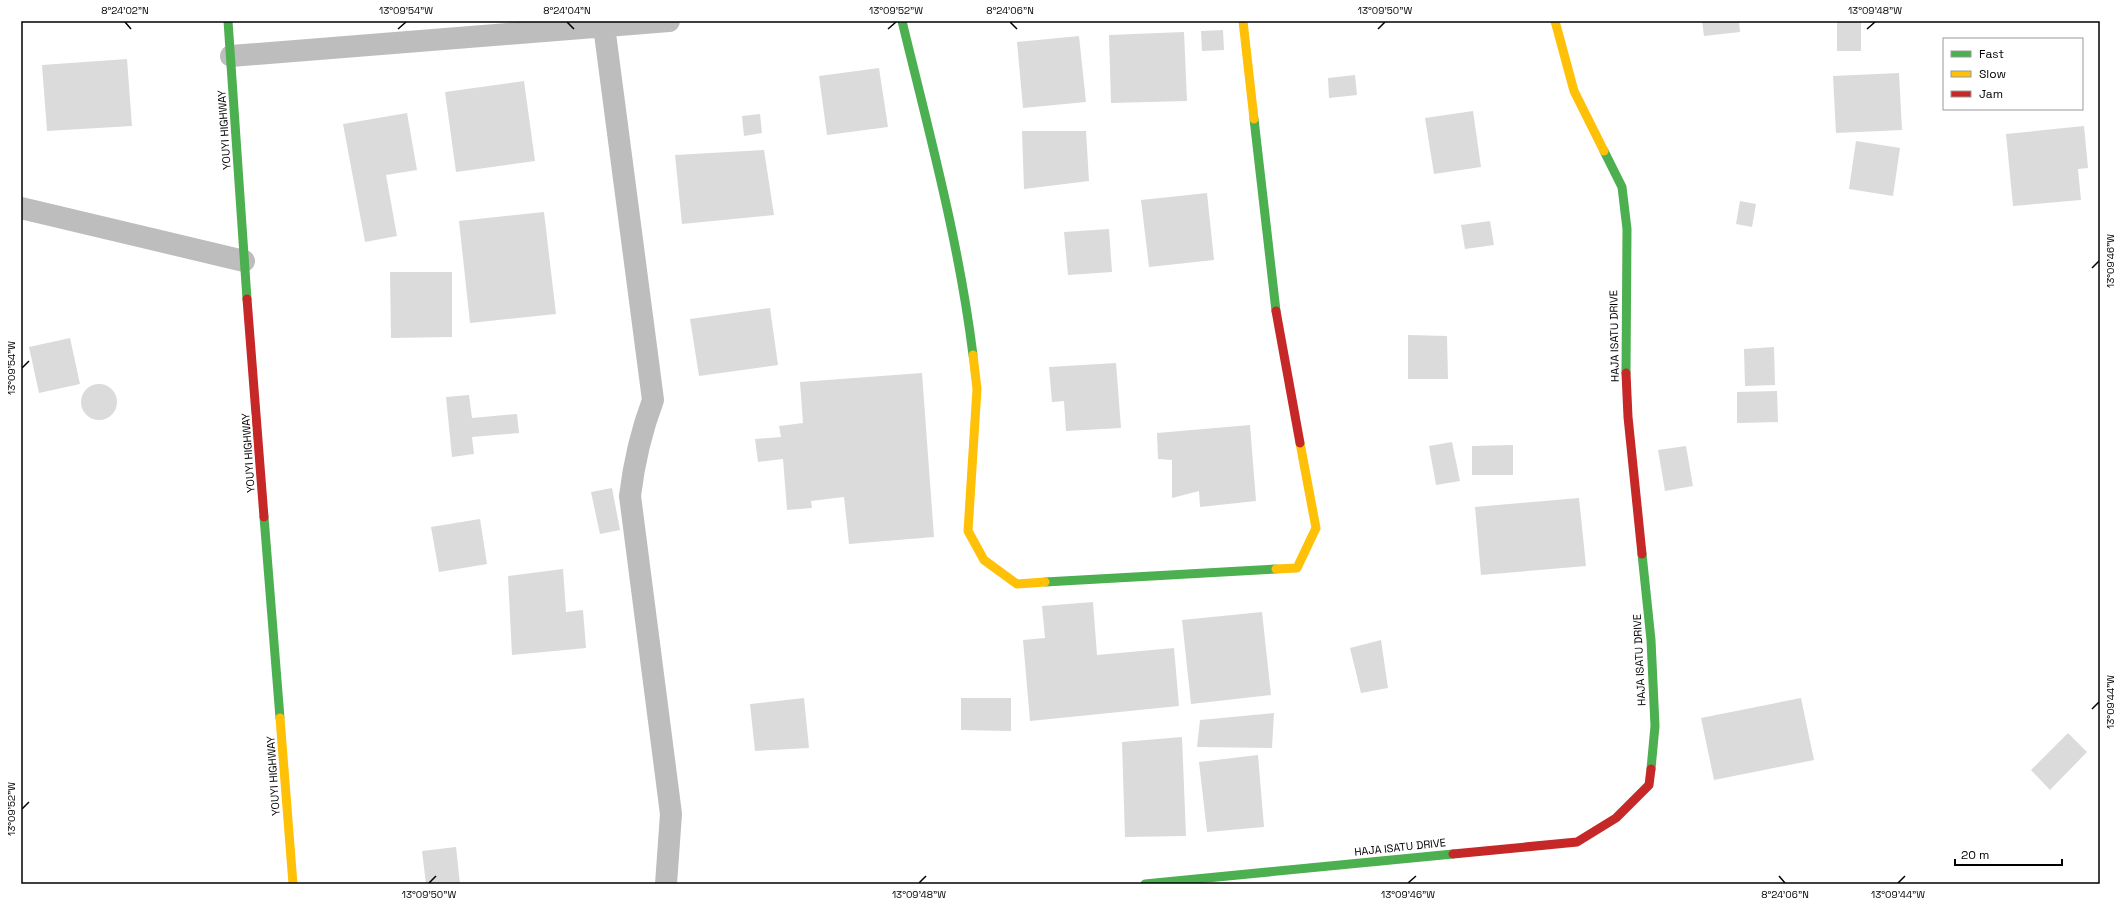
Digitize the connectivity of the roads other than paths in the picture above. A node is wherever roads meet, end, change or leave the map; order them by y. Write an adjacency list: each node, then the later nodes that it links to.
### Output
1 (228, 21): 7 (street, YOUYI HIGHWAY)
2 (669, 21): 6 (street)
3 (902, 21): 4 (street)
4 (1242, 21)
5 (1555, 21): 12 (street, HAJA ISATU DRIVE)
6 (604, 26): 7 (street); 11 (street)
7 (231, 56): 9 (street, YOUYI HIGHWAY)
8 (21, 208): 9 (street)
9 (244, 261): 10 (street, YOUYI HIGHWAY)
10 (293, 884)
11 (666, 884)
12 (1145, 884)

